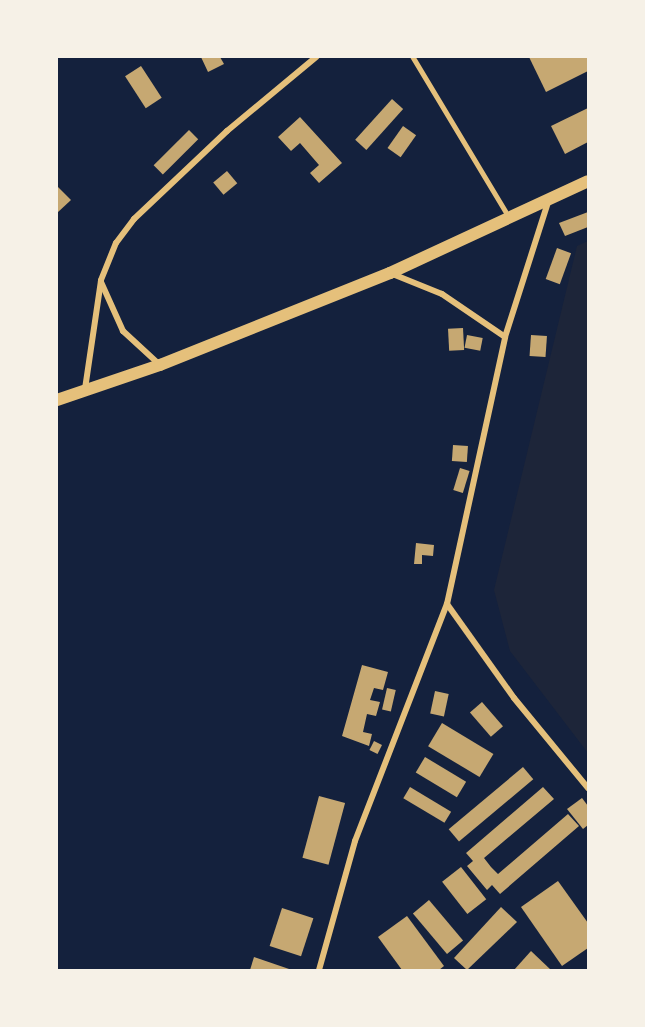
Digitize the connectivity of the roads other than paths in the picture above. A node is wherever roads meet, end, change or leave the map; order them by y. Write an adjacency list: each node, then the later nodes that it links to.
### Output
1 (316, 57): 7 (street)
2 (413, 57): 5 (lane)
3 (588, 181): 4 (main road)
4 (549, 198): 5 (main road); 8 (street)
5 (509, 217): 6 (main road)
6 (390, 273): 8 (street); 9 (main road)
7 (100, 280): 9 (street); 10 (street)
8 (505, 337): 12 (street)
9 (160, 365): 10 (main road)
10 (85, 389): 11 (main road)
11 (57, 400)
12 (447, 604): 13 (street); 14 (street)
13 (588, 788)
14 (319, 970)

